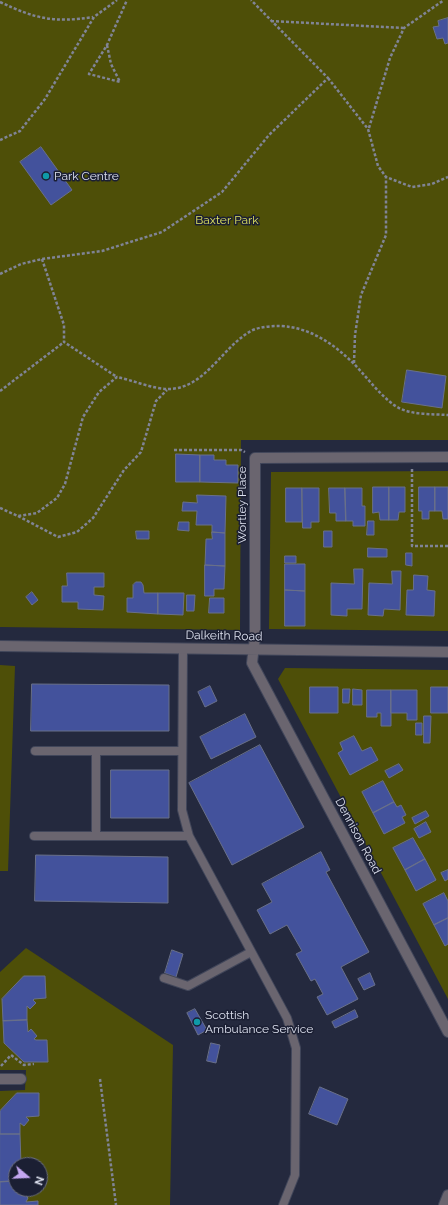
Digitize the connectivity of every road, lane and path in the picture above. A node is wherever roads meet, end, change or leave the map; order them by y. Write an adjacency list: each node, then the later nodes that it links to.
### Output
1 (117, 0): 6 (path)
2 (127, 0): 9 (path)
3 (251, 0): 7 (path)
4 (444, 0): 8 (path)
5 (0, 2): 6 (path)
6 (94, 17): 12 (path)
7 (271, 21): 8 (path); 10 (path)
8 (404, 28): 11 (path)
9 (107, 45): 9 (path)
10 (328, 78): 11 (path); 15 (path)
11 (368, 129): 13 (path)
12 (0, 140)
13 (386, 177): 14 (path); 18 (path)
14 (448, 177)
15 (42, 259): 16 (path); 17 (path)
16 (0, 274)
17 (64, 342): 19 (path); 21 (path)
18 (354, 364): 20 (path); 22 (path)
19 (117, 377): 20 (path); 28 (path)
20 (168, 389): 28 (path)
21 (0, 391)
22 (448, 415)
23 (174, 450): 26 (path)
24 (412, 457): 25 (street, Wortley Place); 26 (street, Wortley Place); 29 (path)
25 (448, 457)
26 (255, 458): 32 (street, Wortley Place)
27 (0, 508): 28 (path)
28 (18, 516)
29 (448, 546)
30 (0, 646): 31 (street, Dalkeith Road)
31 (183, 648): 32 (street, Dalkeith Road); 36 (lane)
32 (253, 650): 33 (street, Dalkeith Road); 42 (street, Dennison Road)
33 (448, 652)
34 (35, 751): 35 (lane)
35 (96, 751): 36 (lane); 38 (lane)
36 (182, 751): 39 (lane)
37 (34, 836): 38 (lane)
38 (96, 836): 39 (lane)
39 (189, 836): 40 (lane)
40 (251, 952): 41 (lane); 50 (lane)
41 (164, 978)
42 (448, 1032)
43 (34, 1064): 44 (path)
44 (0, 1067)
45 (0, 1079): 47 (street)
46 (100, 1079): 49 (path)
47 (21, 1080)
48 (448, 1195): 51 (street)
49 (116, 1205)
50 (282, 1205)
51 (444, 1205)

